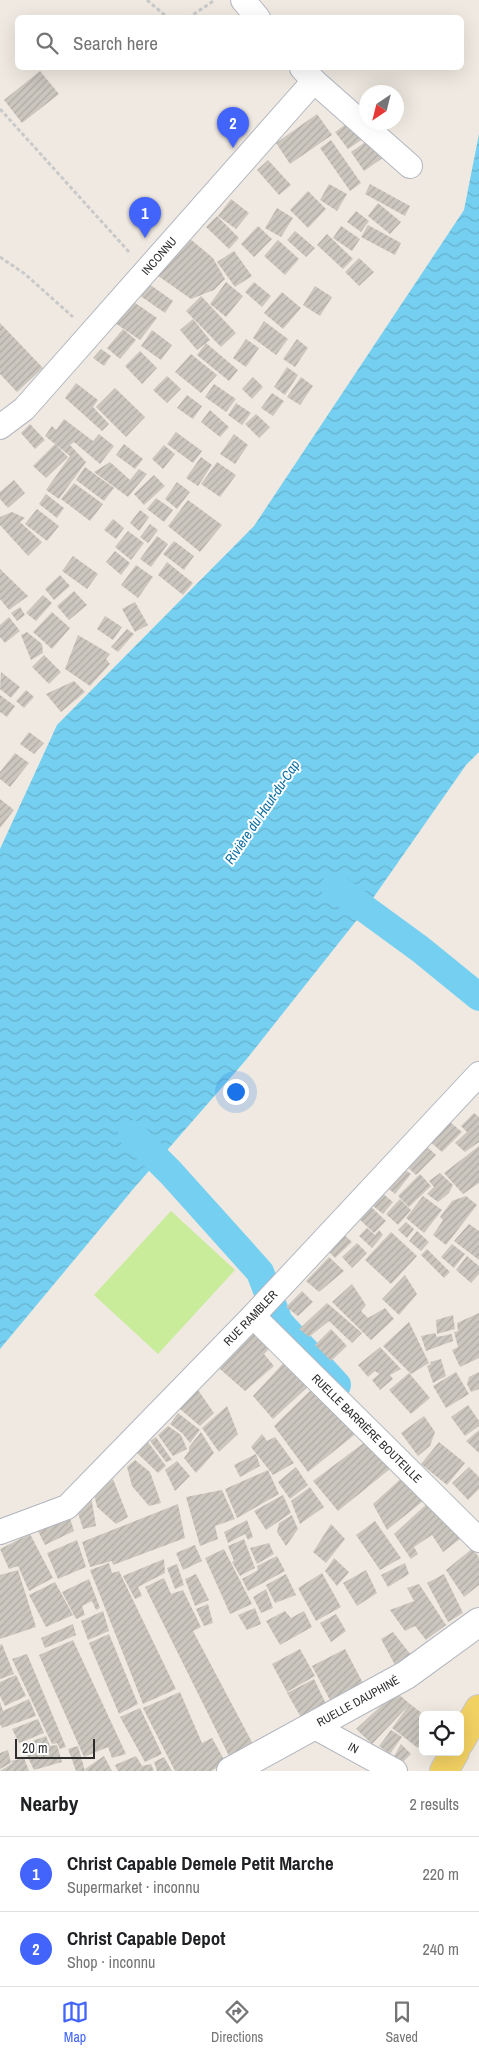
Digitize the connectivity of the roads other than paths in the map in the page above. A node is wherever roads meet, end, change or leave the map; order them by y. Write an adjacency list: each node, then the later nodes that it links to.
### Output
1 (243, 0): 2 (street)
2 (256, 15)
3 (308, 74): 4 (street); 5 (street, INCONNU)
4 (410, 166)
5 (0, 427)
6 (479, 1074): 7 (street, RUE RAMBLER)
7 (253, 1316): 8 (street, RUE RAMBLER); 9 (street, RUELLE BARRIÈRE BOUTEILLE)
8 (0, 1532)
9 (479, 1540)
10 (479, 1622): 12 (street, RUELLE DAUPHINÉ)
11 (479, 1709): 13 (main road)
12 (312, 1726): 15 (street, RUELLE DAUPHINÉ); 16 (street, IN)
13 (464, 1735)
14 (452, 1756): 17 (main road)
15 (230, 1771)
16 (395, 1771)
17 (444, 1771)

